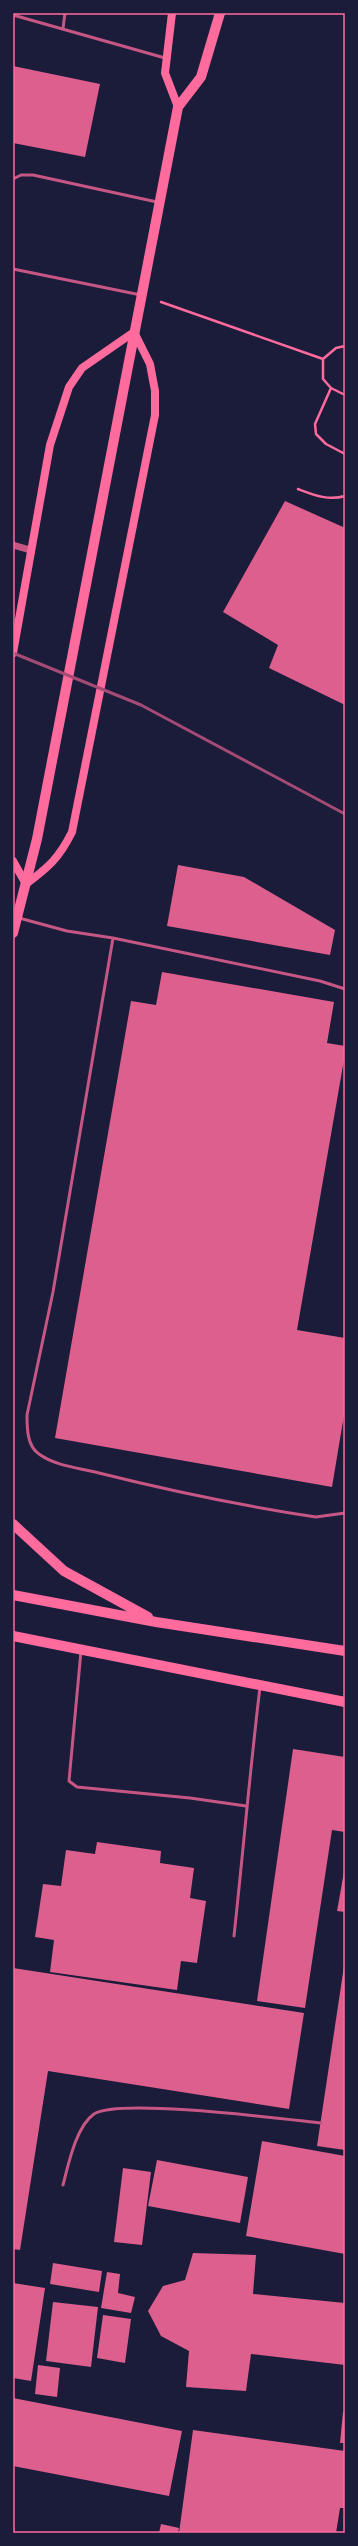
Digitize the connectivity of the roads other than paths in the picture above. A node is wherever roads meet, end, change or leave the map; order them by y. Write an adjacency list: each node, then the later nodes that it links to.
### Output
1 (65, 13): 5 (lane)
2 (172, 13): 6 (main road)
3 (220, 13): 7 (main road)
4 (13, 14): 5 (lane)
5 (63, 28): 6 (lane)
6 (166, 58): 7 (main road)
7 (178, 108): 9 (main road)
8 (13, 178): 9 (lane)
9 (161, 203): 11 (main road)
10 (13, 269): 11 (lane)
11 (141, 295): 12 (main road)
12 (134, 332): 14 (main road); 17 (main road); 17 (main road)
13 (13, 545): 14 (street)
14 (30, 550): 15 (main road)
15 (13, 653)
16 (13, 860): 17 (main road)
17 (26, 884): 18 (main road)
18 (17, 917): 19 (main road); 20 (lane)
19 (13, 933)
20 (113, 938): 21 (lane); 22 (lane)
21 (345, 989)
22 (345, 1513)
23 (13, 1524): 25 (main road)
24 (13, 1595): 25 (main road)
25 (156, 1622): 28 (main road)
26 (13, 1636): 27 (main road)
27 (81, 1650): 29 (main road); 31 (lane)
28 (345, 1651)
29 (260, 1685): 30 (main road); 31 (lane)
30 (345, 1702)
31 (246, 1806): 32 (lane)
32 (234, 1936)
33 (321, 2122): 34 (lane)
34 (63, 2185)

